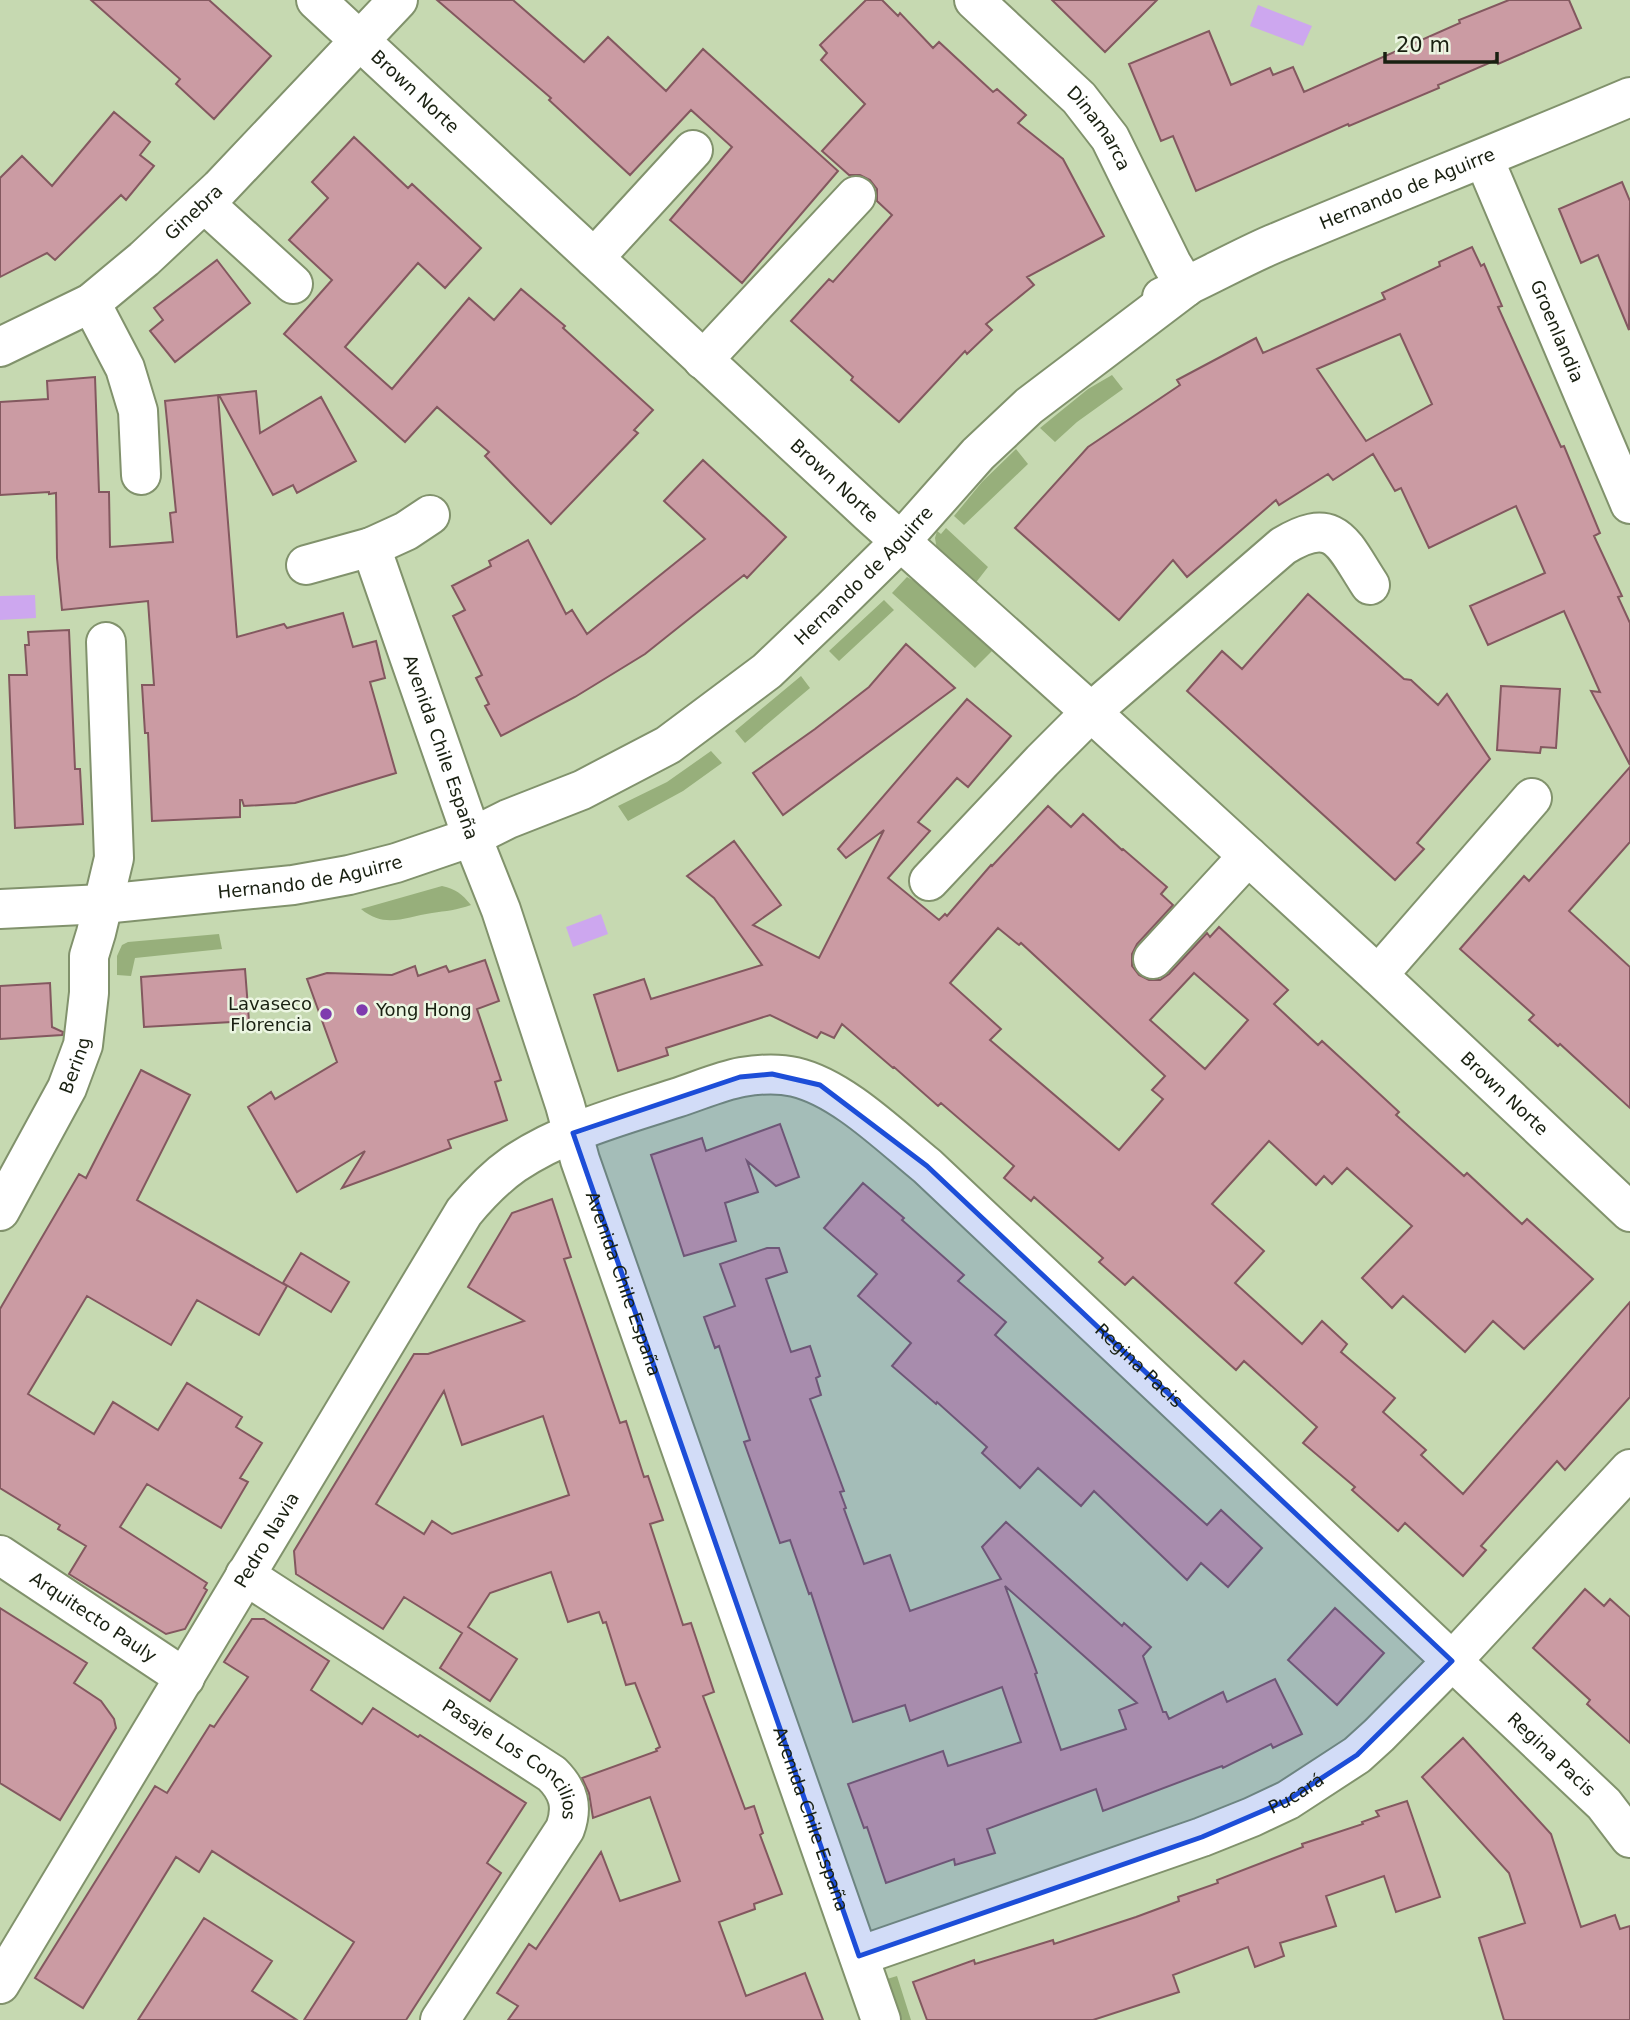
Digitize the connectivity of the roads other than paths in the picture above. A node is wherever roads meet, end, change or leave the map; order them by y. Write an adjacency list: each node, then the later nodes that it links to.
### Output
1 (316, 0): 4 (street, Brown Norte)
2 (398, 0): 4 (street, Brown Norte)
3 (984, 4): 12 (street, Dinamarca)
4 (361, 41): 9 (street, Ginebra); 10 (street, Brown Norte)
5 (1630, 97): 7 (street, Hernando de Aguirre)
6 (693, 150): 10 (street)
7 (1485, 159): 12 (street, Hernando de Aguirre); 17 (street, Groenlandia)
8 (856, 196): 15 (street)
9 (204, 203): 11 (street); 13 (street, Ginebra)
10 (594, 258): 15 (street, Brown Norte)
11 (293, 285)
12 (1186, 287): 19 (street, Hernando de Aguirre)
13 (91, 303): 14 (street, Ginebra); 16 (street)
14 (0, 347)
15 (703, 360): 19 (street, Brown Norte)
16 (141, 475)
17 (1630, 504)
18 (430, 516): 20 (street)
19 (891, 534): 24 (street, Brown Norte); 26 (street, Hernando de Aguirre)
20 (370, 547): 21 (street); 26 (street, Avenida Chile España)
21 (306, 565)
22 (1370, 584): 24 (street)
23 (107, 642): 29 (street)
24 (1091, 712): 27 (street, Brown Norte); 28 (street)
25 (1532, 798): 32 (street)
26 (472, 837): 29 (street, Hernando de Aguirre); 33 (street, Avenida Chile España)
27 (1248, 856): 31 (street); 32 (street, Brown Norte)
28 (929, 881)
29 (103, 904): 30 (street, Hernando de Aguirre); 34 (street, Bering)
30 (0, 909)
31 (1153, 959)
32 (1378, 975): 35 (street, Brown Norte)
33 (573, 1133): 38 (street, Pedro Navia); 39 (street, Regina Pacis); 42 (street, Avenida Chile España)
34 (0, 1211)
35 (1630, 1212)
36 (1630, 1469): 39 (street, Pucará)
37 (0, 1555): 40 (street, Arquitecto Pauly)
38 (245, 1575): 40 (street, Pedro Navia); 44 (street, Pasaje Los Concilios)
39 (1452, 1661): 41 (street, Regina Pacis); 42 (street, Pucará)
40 (185, 1678): 43 (street, Pedro Navia)
41 (1630, 1838)
42 (859, 1956): 45 (street, Avenida Chile España)
43 (0, 1984)
44 (440, 2020)
45 (881, 2020)

